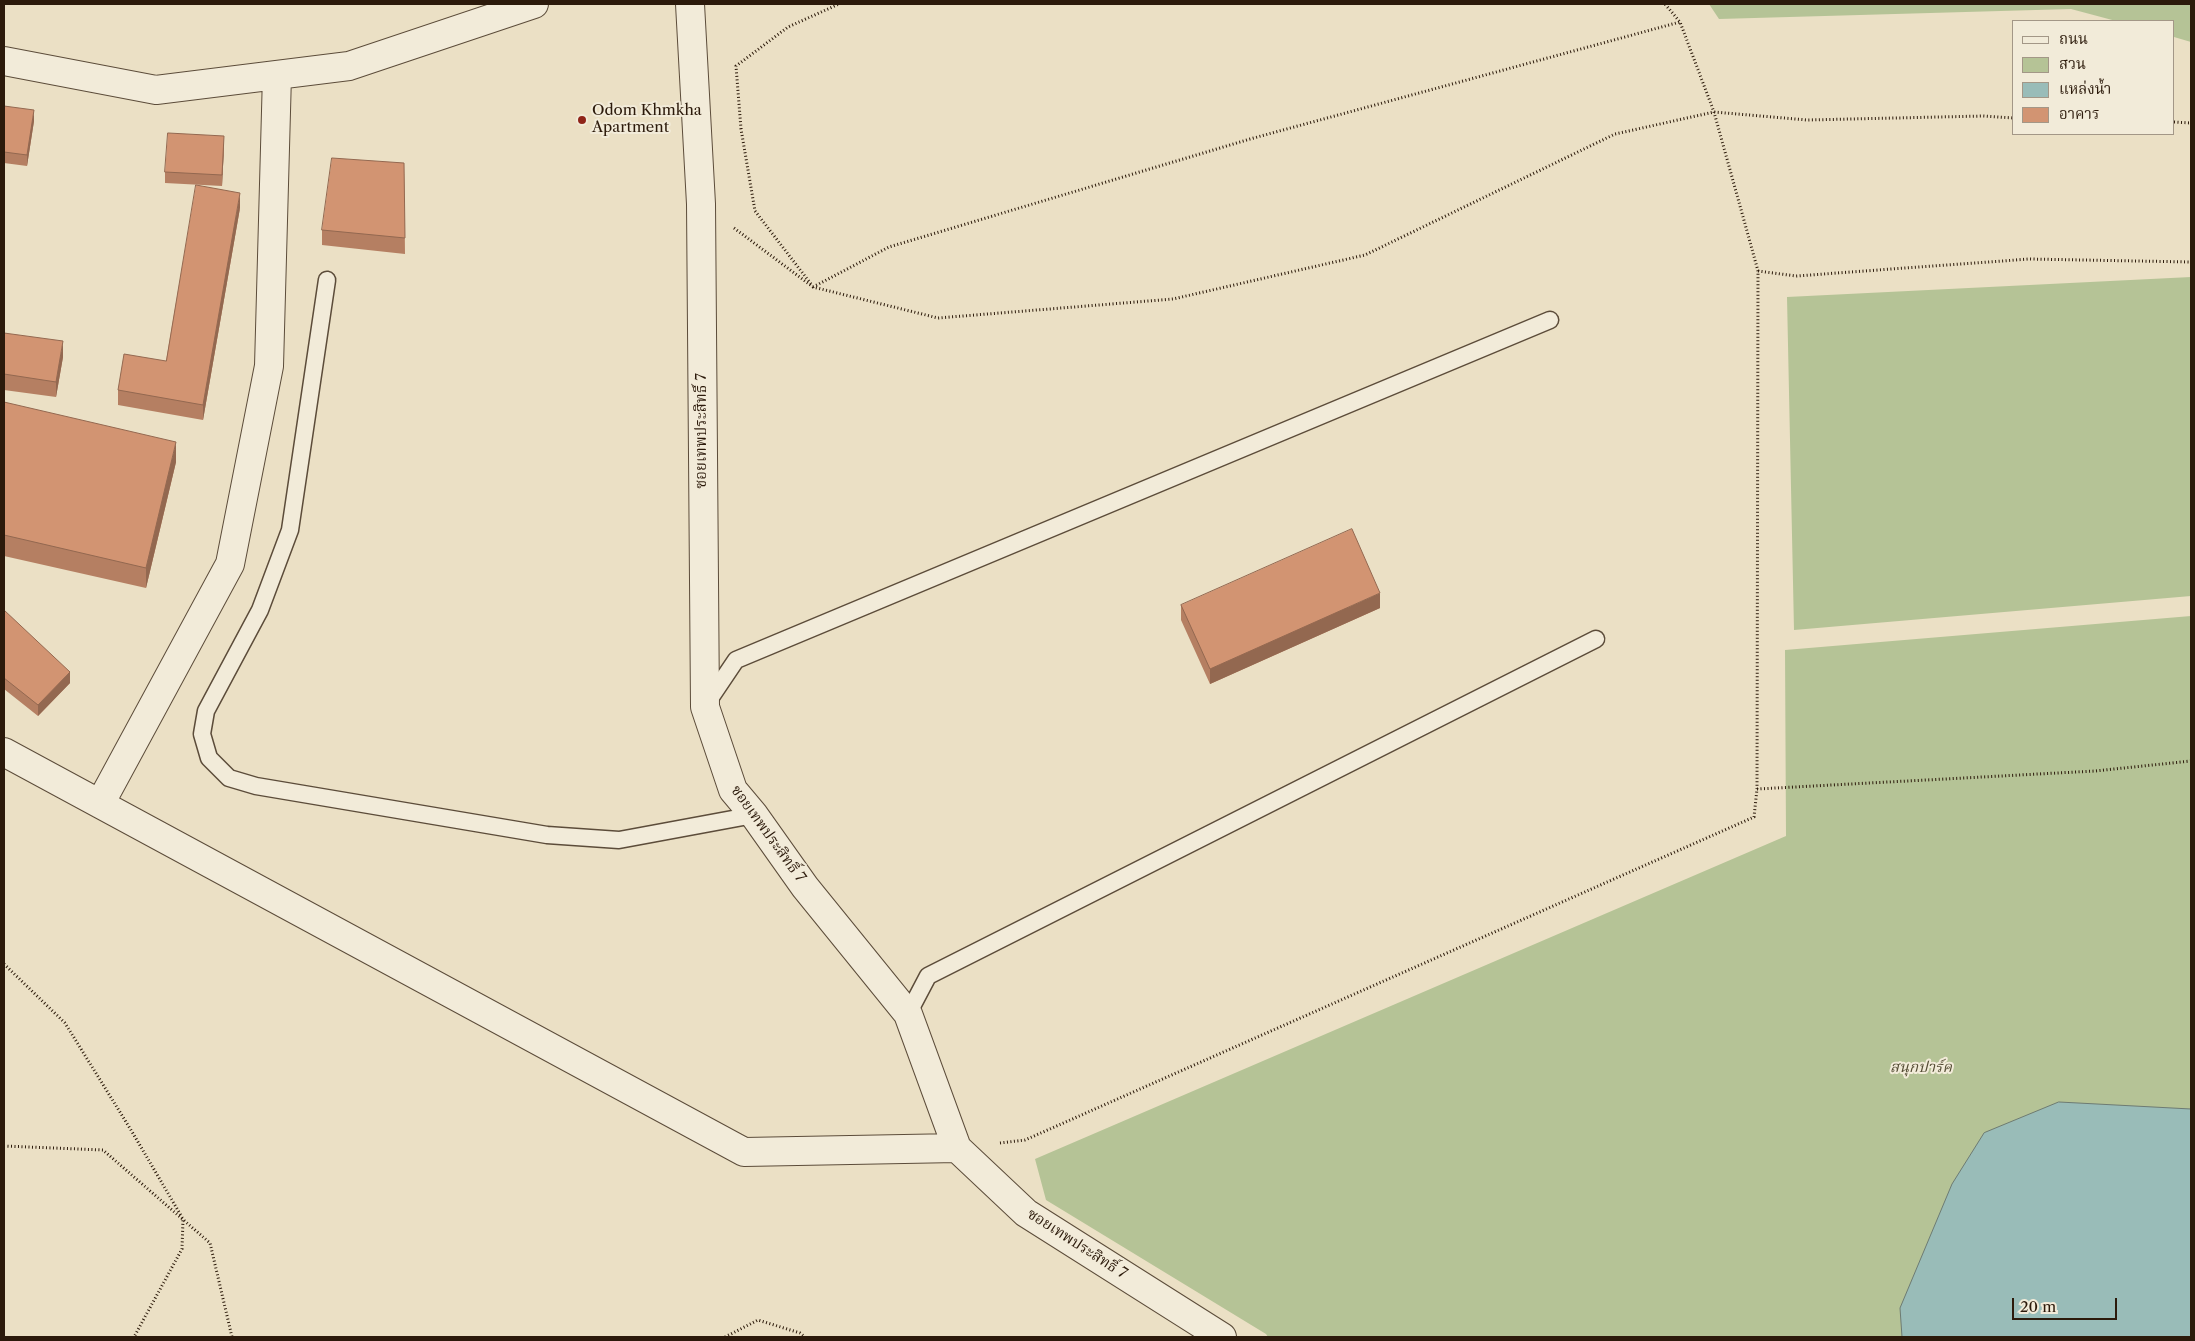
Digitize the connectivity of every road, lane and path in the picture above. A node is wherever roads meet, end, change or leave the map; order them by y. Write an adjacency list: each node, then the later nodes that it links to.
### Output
1 (534, 4): 7 (street)
2 (690, 4): 12 (street, ซอยเทพประสิทธิ์ 7)
3 (839, 4): 16 (path)
4 (1665, 4): 5 (path)
5 (1680, 22): 8 (path); 16 (path)
6 (4, 61): 7 (street)
7 (277, 75): 23 (street)
8 (1714, 112): 9 (path); 14 (path); 16 (path)
9 (2012, 118)
10 (2175, 122): 11 (path)
11 (2191, 122)
12 (701, 204): 16 (path); 19 (street, ซอยเทพประสิทธิ์ 7)
13 (2191, 262): 14 (path)
14 (1758, 271): 22 (path)
15 (327, 280): 24 (lane)
16 (813, 287)
17 (1550, 320): 19 (lane)
18 (1596, 639): 26 (lane)
19 (704, 707): 24 (street, ซอยเทพประสิทธิ์ 7)
20 (4, 752): 23 (street)
21 (2191, 761): 22 (path)
22 (1757, 789): 28 (path)
23 (100, 804): 28 (street)
24 (754, 815): 26 (street, ซอยเทพประสิทธิ์ 7)
25 (4, 964): 29 (path)
26 (908, 1014): 28 (street, ซอยเทพประสิทธิ์ 7)
27 (4, 1146): 29 (path)
28 (957, 1148): 34 (street, ซอยเทพประสิทธิ์ 7)
29 (183, 1219): 30 (path); 31 (path)
30 (134, 1337)
31 (232, 1337)
32 (724, 1337): 33 (path)
33 (805, 1337)
34 (1222, 1337)

